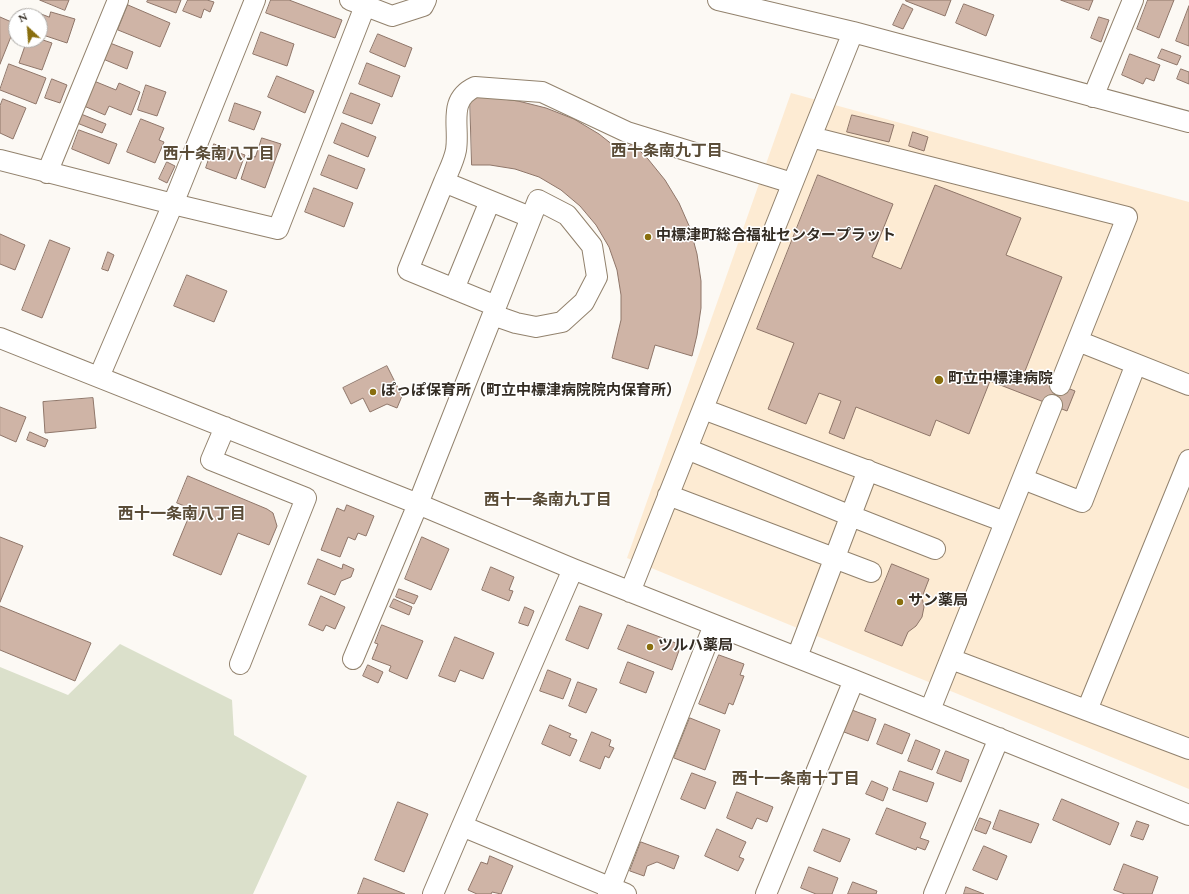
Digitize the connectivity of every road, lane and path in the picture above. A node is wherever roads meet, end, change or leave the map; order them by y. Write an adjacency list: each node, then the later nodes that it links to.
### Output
1 (118, 0): 13 (street)
2 (255, 0): 17 (street)
3 (426, 0): 6 (street)
4 (718, 0): 7 (street)
5 (1133, 0): 9 (street)
6 (357, 3): 17 (street)
7 (784, 7): 8 (street)
8 (853, 32): 9 (street); 11 (street)
9 (1093, 97): 10 (street)
10 (1189, 122)
11 (811, 137): 15 (street); 22 (street)
12 (0, 160): 13 (street)
13 (47, 173): 17 (street)
14 (444, 182): 15 (street); 16 (street); 19 (street)
15 (792, 183): 28 (street)
16 (490, 201): 18 (street); 19 (street)
17 (173, 204): 24 (street)
18 (530, 218): 20 (street); 20 (street)
19 (454, 289): 20 (street)
20 (494, 311): 35 (street)
21 (0, 338): 24 (street)
22 (1078, 341): 23 (street); 25 (street)
23 (1136, 364): 26 (street); 33 (street)
24 (98, 377): 29 (street)
25 (1060, 385)
26 (1189, 385)
27 (1052, 405): 33 (street)
28 (703, 408): 30 (street); 32 (street)
29 (225, 427): 35 (street); 47 (street)
30 (686, 449): 34 (street); 36 (street)
31 (1189, 460): 50 (street)
32 (868, 470): 36 (street); 37 (street)
33 (1023, 479): 37 (street)
34 (668, 495): 39 (street); 42 (street)
35 (418, 504): 40 (street); 45 (street)
36 (851, 516): 38 (street); 39 (street)
37 (1005, 522): 46 (street)
38 (935, 549)
39 (834, 558): 41 (street); 44 (street)
40 (572, 569): 42 (street); 54 (street)
41 (871, 572)
42 (630, 592): 43 (street)
43 (714, 625): 44 (street); 55 (street)
44 (797, 657): 48 (street)
45 (353, 659)
46 (950, 659): 49 (street); 50 (street)
47 (240, 664)
48 (854, 680): 49 (street); 57 (street)
49 (930, 710): 51 (street)
50 (1087, 710): 52 (street)
51 (999, 738): 53 (street); 58 (street)
52 (1189, 749)
53 (1189, 815)
54 (462, 826): 55 (street); 56 (street)
55 (615, 892)
56 (433, 894)
57 (766, 894)
58 (934, 894)

